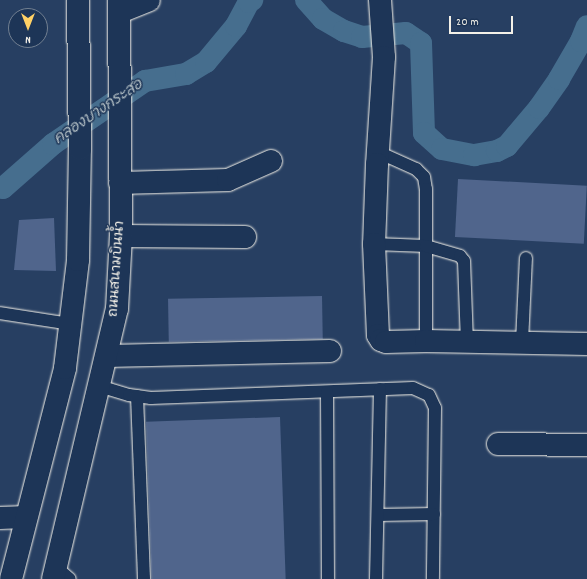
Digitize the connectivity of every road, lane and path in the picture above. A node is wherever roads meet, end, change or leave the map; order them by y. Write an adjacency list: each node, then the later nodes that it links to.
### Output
1 (149, 0): 4 (main road)
2 (380, 0): 5 (main road)
3 (76, 4): 14 (main road)
4 (119, 6): 7 (main road, ถนนสนามบินน้ำ)
5 (378, 152): 10 (main road); 11 (lane)
6 (271, 161): 7 (main road)
7 (120, 184): 8 (main road, ถนนสนามบินน้ำ)
8 (121, 236): 9 (main road); 20 (main road, ถนนสนามบินน้ำ)
9 (246, 237)
10 (374, 244): 11 (lane); 15 (main road)
11 (426, 246): 15 (lane); 16 (lane)
12 (526, 258): 17 (lane)
13 (0, 313): 14 (lane)
14 (70, 324): 29 (main road)
15 (426, 340): 16 (main road)
16 (467, 341): 17 (main road)
17 (522, 342): 18 (main road)
18 (587, 344)
19 (330, 351): 20 (main road)
20 (107, 356): 21 (main road, ถนนสนามบินน้ำ)
21 (99, 386): 24 (lane); 31 (main road, ถนนสนามบินน้ำ)
22 (380, 390): 23 (lane); 27 (lane); 28 (lane)
23 (327, 392): 24 (lane); 34 (lane)
24 (137, 396): 33 (lane)
25 (498, 444): 26 (main road)
26 (587, 445)
27 (434, 514): 28 (lane); 36 (lane)
28 (378, 515): 35 (lane)
29 (26, 517): 30 (main road); 32 (main road)
30 (0, 518)
31 (60, 575)
32 (12, 579)
33 (144, 579)
34 (328, 579)
35 (376, 579)
36 (433, 579)

